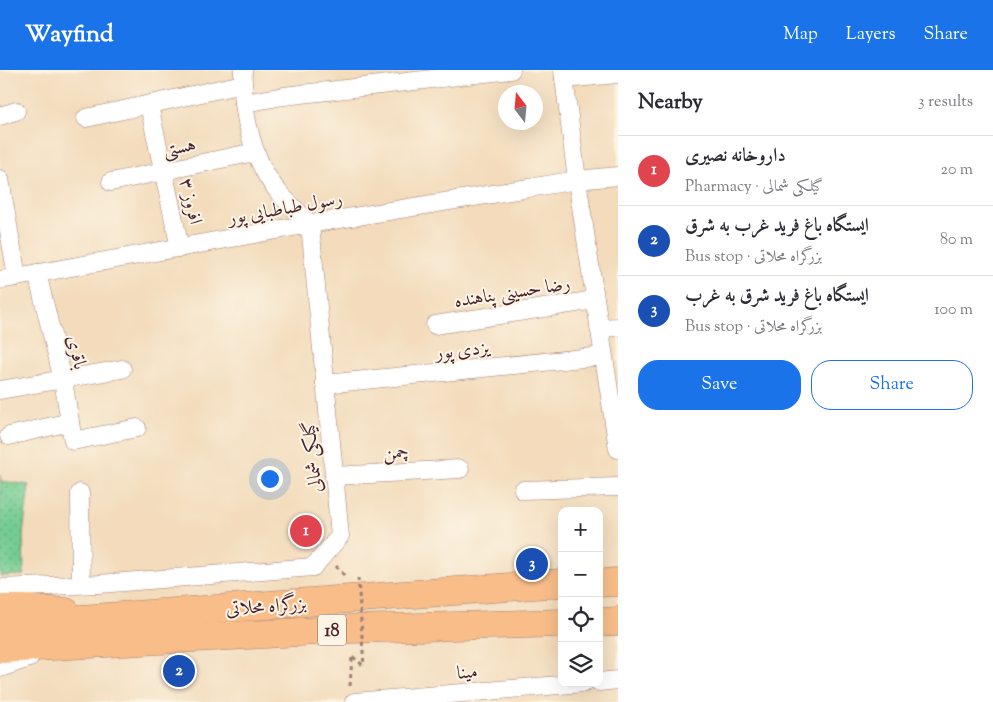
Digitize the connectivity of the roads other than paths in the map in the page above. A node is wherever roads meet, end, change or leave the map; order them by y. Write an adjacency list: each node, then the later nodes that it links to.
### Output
1 (511, 70): 5 (street)
2 (564, 74): 3 (street); 12 (street)
3 (618, 74)
4 (243, 77): 5 (street); 6 (street)
5 (244, 103): 8 (street)
6 (148, 105): 7 (street); 9 (street, افروز ۳)
7 (86, 118)
8 (255, 152): 9 (street, هستی); 14 (street)
9 (163, 171): 13 (street, هستی); 15 (street, افروز ۳)
10 (618, 176): 12 (street, رسول طباطبایی پور)
11 (0, 179): 17 (street)
12 (577, 180): 14 (street, رسول طباطبایی پور); 18 (street)
13 (111, 182)
14 (310, 224): 15 (street, رسول طباطبایی پور); 25 (street, گيلکی شمالی)
15 (180, 248): 16 (street, رسول طباطبایی پور)
16 (38, 273): 17 (street, رسول طباطبایی پور); 24 (street, باقری)
17 (9, 278)
18 (594, 300): 19 (street, رضا حسینی پناهنده); 21 (street)
19 (435, 325)
20 (618, 327): 21 (street)
21 (599, 328): 22 (street)
22 (603, 356): 25 (street, یزدی پور); 30 (street)
23 (122, 369): 24 (street)
24 (62, 380): 26 (street); 27 (street, باقری)
25 (325, 384): 32 (street, گيلکی شمالی)
26 (0, 390)
27 (70, 422): 28 (street, باقری); 29 (street)
28 (137, 428)
29 (9, 436)
30 (618, 449)
31 (460, 469): 32 (street, چمن)
32 (334, 476): 39 (street, گيلکی شمالی)
33 (618, 487): 34 (street)
34 (523, 490)
35 (80, 492): 39 (street)
36 (618, 582): 38 (main road)
37 (558, 583): 42 (main road, بزرگراه محلاتی / 18)
38 (603, 583)
39 (80, 584): 40 (street, گيلکی شمالی)
40 (0, 588)
41 (0, 609): 42 (main road)
42 (120, 616): 46 (main road, بزرگراه محلاتی / 18)
43 (618, 621): 44 (main road)
44 (603, 622)
45 (558, 623): 47 (main road, بزرگراه محلاتی / 18)
46 (0, 625)
47 (102, 643): 48 (main road, بزرگراه محلاتی / 18); 49 (main road)
48 (0, 649)
49 (29, 658): 50 (main road); 51 (street)
50 (0, 662)
51 (0, 668)
52 (618, 680): 53 (street)
53 (603, 682)
54 (558, 685): 55 (street, مینا)
55 (351, 698)

